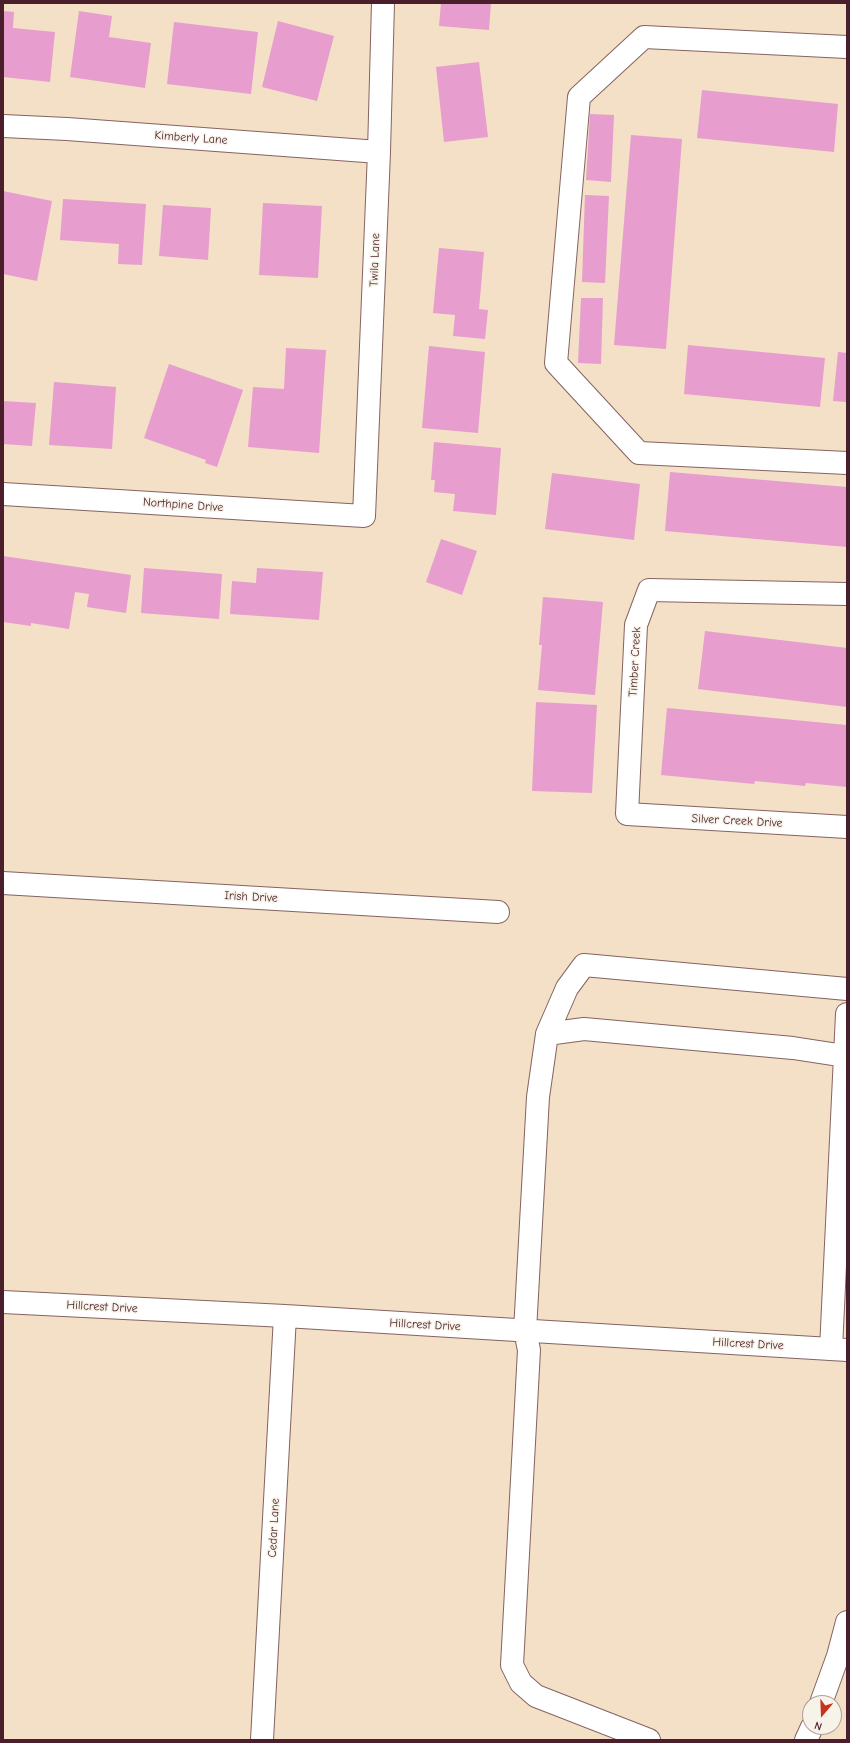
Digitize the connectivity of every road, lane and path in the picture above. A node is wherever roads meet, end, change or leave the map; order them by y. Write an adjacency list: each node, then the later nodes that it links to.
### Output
1 (383, 3): 4 (street, Twila Lane)
2 (847, 48): 5 (street)
3 (3, 126): 4 (street, Kimberly Lane)
4 (379, 152): 7 (street, Twila Lane)
5 (847, 463)
6 (3, 494): 7 (street, Northpine Drive)
7 (364, 516)
8 (847, 594): 9 (street, Timber Creek)
9 (627, 814): 10 (street, Silver Creek Drive)
10 (847, 827)
11 (3, 883): 12 (street, Irish Drive)
12 (498, 912)
13 (847, 989): 15 (street)
14 (847, 1014): 16 (street)
15 (547, 1034): 16 (street); 20 (street)
16 (845, 1056): 17 (street)
17 (840, 1290): 21 (street)
18 (3, 1302): 19 (street, Hillcrest Drive)
19 (285, 1316): 20 (street, Hillcrest Drive); 24 (street, Cedar Lane)
20 (525, 1331): 21 (street, Hillcrest Drive); 25 (street)
21 (839, 1350)
22 (847, 1622): 23 (street)
23 (824, 1695)
24 (262, 1740)
25 (649, 1740)

